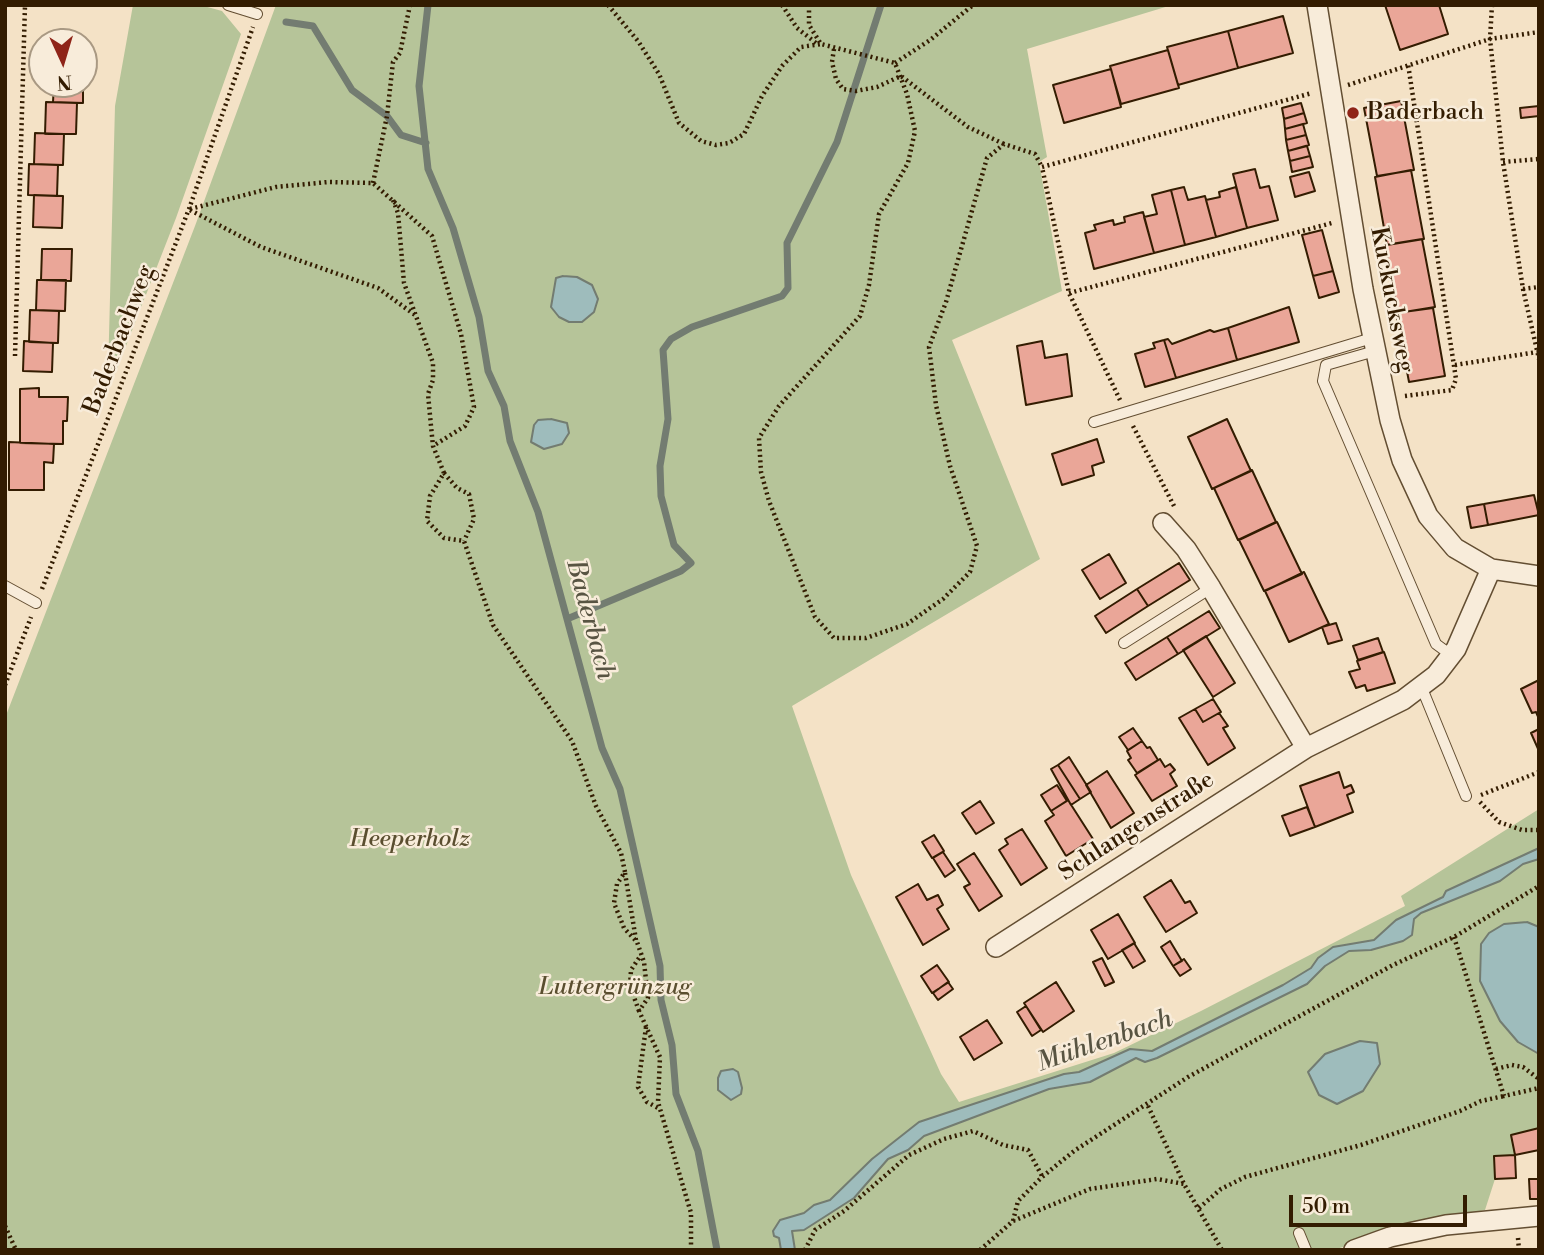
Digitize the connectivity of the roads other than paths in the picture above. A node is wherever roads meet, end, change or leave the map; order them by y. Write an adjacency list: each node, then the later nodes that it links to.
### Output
1 (228, 5): 3 (lane)
2 (1317, 5): 4 (street, Kuckucksweg)
3 (257, 14)
4 (1374, 344): 5 (lane); 7 (street, Kuckucksweg); 13 (lane)
5 (1094, 422)
6 (1163, 523): 10 (street)
7 (1491, 569): 8 (street); 13 (street, Schlangenstraße)
8 (1539, 576)
9 (5, 586): 11 (lane)
10 (1211, 589): 12 (lane); 15 (street)
11 (36, 603)
12 (1124, 643)
13 (1451, 655): 14 (street, Schlangenstraße)
14 (1421, 685): 15 (street, Schlangenstraße); 16 (lane)
15 (1306, 748): 17 (street, Schlangenstraße)
16 (1466, 796)
17 (996, 947)
18 (1539, 1216): 21 (street)
19 (1299, 1233): 20 (lane)
20 (1306, 1250)
21 (1354, 1250)

